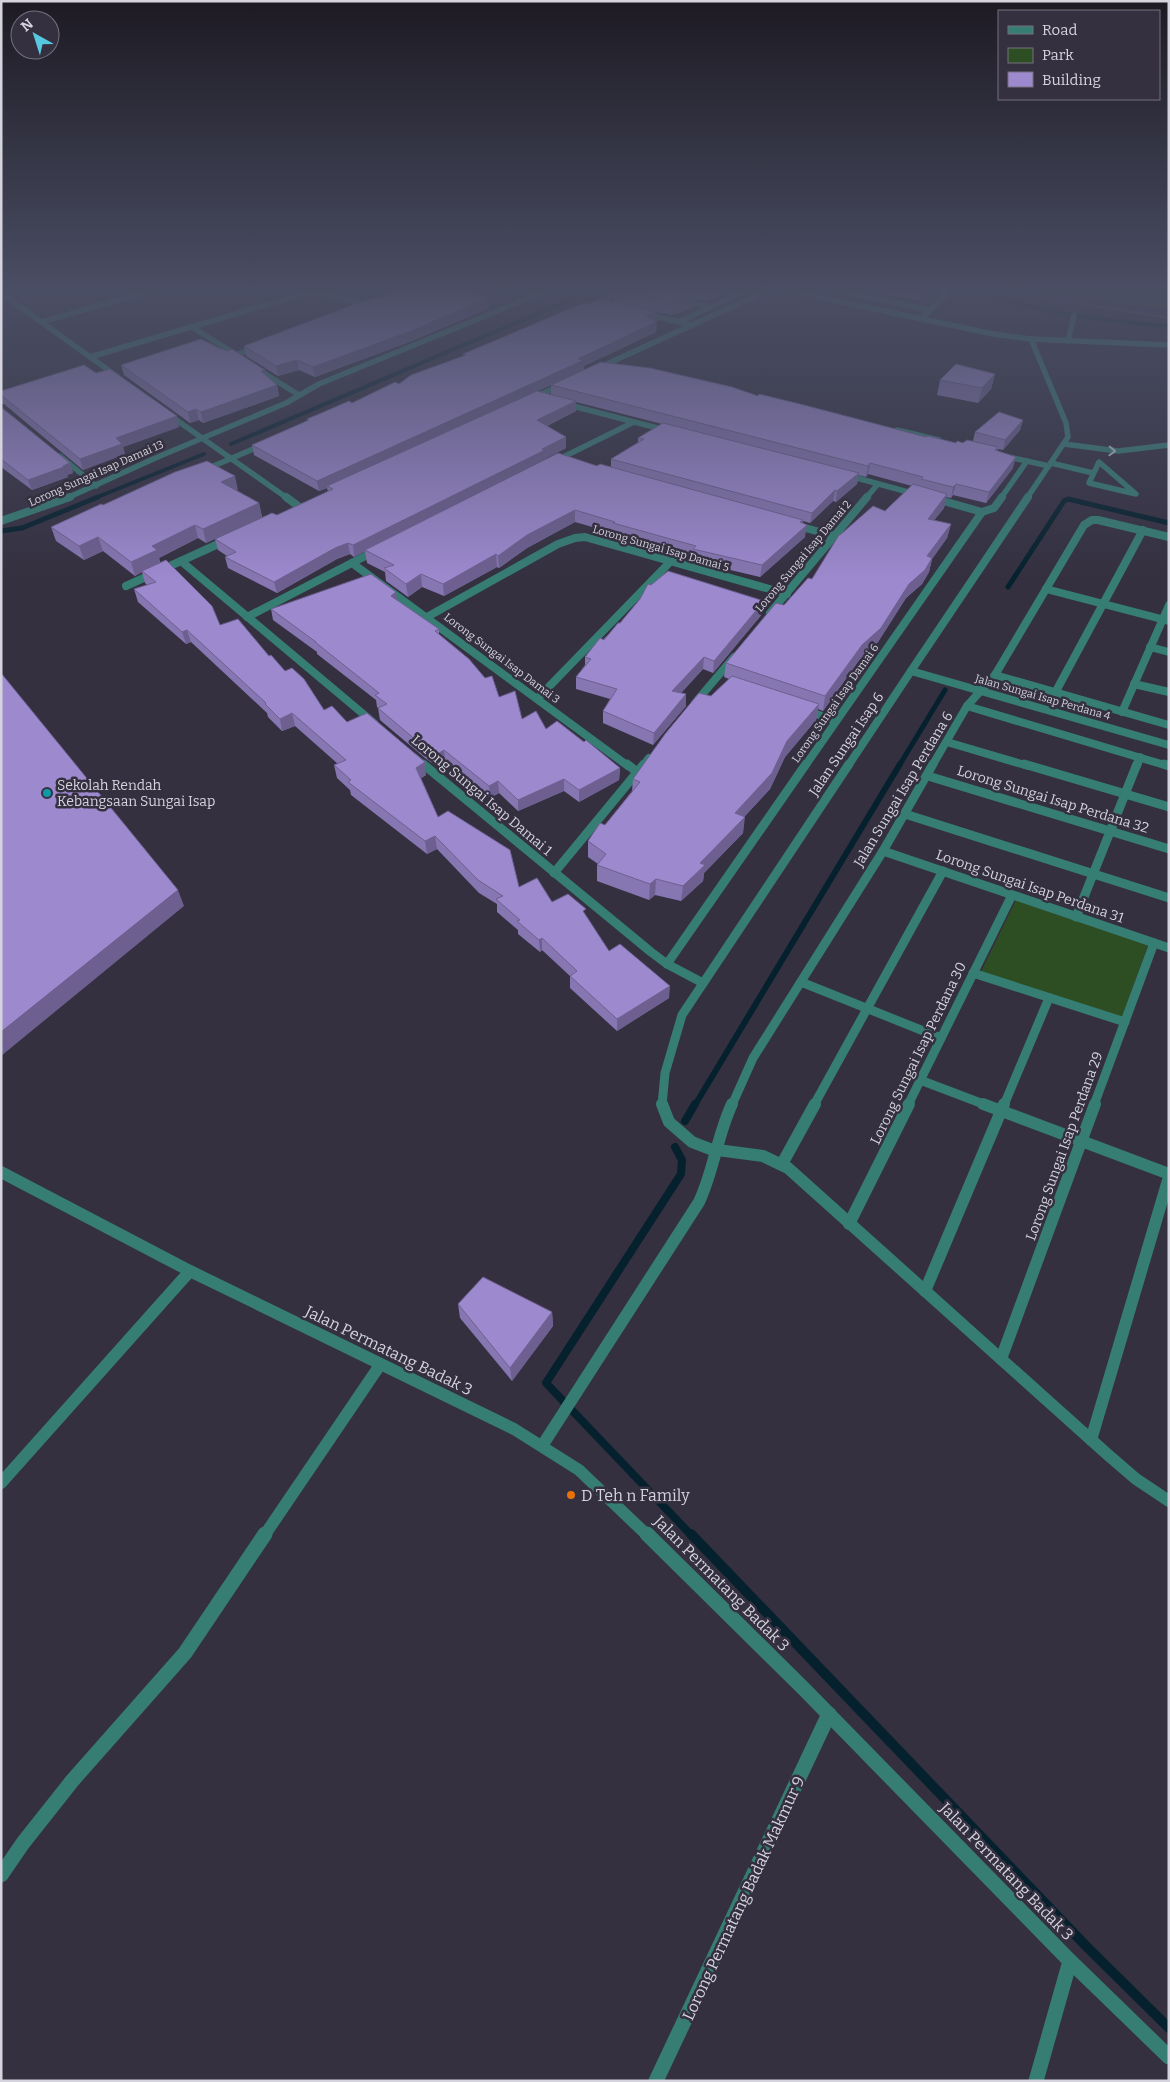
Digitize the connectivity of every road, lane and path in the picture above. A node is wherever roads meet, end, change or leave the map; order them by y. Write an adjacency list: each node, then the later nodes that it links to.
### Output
1 (282, 384): 5 (street)
2 (319, 384): 5 (street, Lorong Sungai Isap Damai 13)
3 (563, 384): 6 (street)
4 (1050, 384): 17 (street)
5 (299, 395): 14 (street, Lorong Sungai Isap Damai 13)
6 (536, 396): 7 (street); 8 (street)
7 (545, 399)
8 (527, 400)
9 (554, 401): 11 (street)
10 (162, 409): 14 (street)
11 (634, 422): 13 (street); 22 (street)
12 (892, 429): 16 (street)
13 (681, 434)
14 (202, 438): 21 (street); 31 (street, Lorong Sungai Isap Damai 13)
15 (276, 439): 21 (street)
16 (950, 443)
17 (1064, 444): 18 (street, one-way to 18); 26 (street, Jalan Sungai Isap 6)
18 (1169, 446)
19 (52, 450): 31 (street)
20 (998, 454): 23 (street)
21 (230, 458): 28 (street); 33 (street)
22 (556, 460): 24 (street); 25 (street)
23 (1027, 461): 26 (street); 35 (street, Lorong Sungai Isap Damai 6)
24 (566, 463)
25 (548, 465)
26 (1050, 465): 27 (street); 58 (street, Jalan Sungai Isap 6)
27 (1093, 473): 27 (street)
28 (194, 474)
29 (840, 474): 30 (street)
30 (878, 484): 35 (street); 40 (street, Lorong Sungai Isap Damai 2)
31 (96, 486): 36 (street, Lorong Sungai Isap Damai 13)
32 (307, 502): 33 (street)
33 (298, 506): 34 (street)
34 (289, 510)
35 (982, 512): 71 (street, Lorong Sungai Isap Damai 6)
36 (1, 521)
37 (787, 523): 40 (street)
38 (1143, 530): 41 (street, Jalan Sungai Isap Perdana 6); 47 (street, Jalan Sungai Isap Perdana 6); 49 (street)
39 (235, 536): 43 (street)
40 (835, 536): 48 (street, Lorong Sungai Isap Damai 2)
41 (1169, 536)
42 (388, 545): 45 (street)
43 (181, 561): 46 (street); 51 (street)
44 (671, 561): 48 (street, Lorong Sungai Isap Damai 5); 52 (street, Lorong Sungai Isap Damai 5); 66 (street)
45 (352, 563): 51 (street); 52 (street, Lorong Sungai Isap Damai 3)
46 (126, 586)
47 (1046, 589): 49 (street); 59 (street, Jalan Sungai Isap Perdana 6)
48 (786, 594): 54 (street, Lorong Sungai Isap Damai 2)
49 (1103, 604): 53 (street); 65 (street)
50 (1169, 605): 53 (street)
51 (247, 617): 73 (street)
52 (427, 617): 66 (street, Lorong Sungai Isap Damai 3)
53 (1166, 620): 55 (street)
54 (762, 623)
55 (1150, 647): 57 (street); 62 (street)
56 (738, 652): 60 (street)
57 (1169, 652)
58 (911, 670): 63 (street, Jalan Sungai Isap Perdana 4); 99 (street, Jalan Sungai Isap 6)
59 (995, 675): 63 (street, Jalan Sungai Isap Perdana 6); 65 (street)
60 (714, 680): 61 (street); 69 (street)
61 (723, 683)
62 (1134, 684): 64 (street); 70 (street)
63 (981, 691): 67 (street, Jalan Sungai Isap Perdana 6); 75 (street, Jalan Sungai Isap Perdana 4)
64 (1169, 692)
65 (1055, 693): 70 (street)
66 (538, 699): 80 (street, Lorong Sungai Isap Damai 3)
67 (968, 706): 74 (street, Jalan Sungai Isap Perdana 6); 78 (street)
68 (799, 708): 71 (street)
69 (688, 711)
70 (1122, 712): 72 (street)
71 (836, 721): 96 (street, Lorong Sungai Isap Damai 6)
72 (1169, 725)
73 (385, 732)
74 (947, 742): 81 (street, Jalan Sungai Isap Perdana 6); 82 (street)
75 (1169, 745)
76 (656, 749): 80 (street)
77 (408, 752): 89 (street, Lorong Sungai Isap Damai 1)
78 (1140, 757): 79 (street); 82 (street)
79 (1169, 766)
80 (637, 772): 89 (street)
81 (928, 776): 84 (street, Jalan Sungai Isap Perdana 6); 85 (street, Lorong Sungai Isap Perdana 32)
82 (1125, 794): 83 (street); 85 (street)
83 (1169, 807)
84 (905, 814): 87 (street, Jalan Sungai Isap Perdana 6); 90 (street)
85 (1110, 832): 86 (street, Lorong Sungai Isap Perdana 32); 90 (street)
86 (1169, 849)
87 (883, 851): 88 (street, Lorong Sungai Isap Perdana 31); 98 (street, Jalan Sungai Isap Perdana 6)
88 (943, 871): 91 (street, Lorong Sungai Isap Perdana 31); 101 (street)
89 (554, 873): 96 (street, Lorong Sungai Isap Damai 1)
90 (1093, 874): 92 (street); 93 (street)
91 (1012, 895): 93 (street, Lorong Sungai Isap Perdana 31); 97 (street, Lorong Sungai Isap Perdana 30)
92 (1169, 898)
93 (1076, 916): 94 (street, Lorong Sungai Isap Perdana 31)
94 (1154, 943): 95 (street, Lorong Sungai Isap Perdana 31); 102 (street, Lorong Sungai Isap Perdana 29)
95 (1169, 948)
96 (666, 964): 99 (street, Lorong Sungai Isap Damai 1)
97 (973, 973): 100 (street); 103 (street, Lorong Sungai Isap Perdana 30)
98 (801, 982): 101 (street); 107 (street, Jalan Sungai Isap Perdana 6)
99 (703, 984): 107 (street, Jalan Sungai Isap 6)
100 (1049, 998): 102 (street); 105 (street)
101 (868, 1008): 103 (street); 108 (street)
102 (1125, 1022): 106 (street, Lorong Sungai Isap Perdana 29)
103 (941, 1038): 104 (street, Lorong Sungai Isap Perdana 30)
104 (920, 1080): 105 (street); 111 (street, Lorong Sungai Isap Perdana 30)
105 (1001, 1110): 106 (street); 113 (street)
106 (1082, 1140): 110 (street); 114 (street, Lorong Sungai Isap Perdana 29)
107 (717, 1151): 108 (street, Jalan Sungai Isap 6); 117 (street, Jalan Sungai Isap Perdana 6)
108 (782, 1164): 111 (street)
109 (1, 1172): 112 (street, Jalan Permatang Badak 3)
110 (1169, 1175): 116 (street)
111 (849, 1224): 113 (street)
112 (190, 1271): 115 (street, Jalan Permatang Badak 3); 118 (street)
113 (925, 1291): 114 (street)
114 (1001, 1359): 116 (street)
115 (380, 1366): 117 (street, Jalan Permatang Badak 3); 121 (street)
116 (1091, 1440): 119 (street)
117 (542, 1446): 120 (street, Jalan Permatang Badak 3)
118 (1, 1483)
119 (1169, 1502)
120 (830, 1714): 122 (street, Jalan Permatang Badak 3); 124 (street, Lorong Permatang Badak Makmur 9)
121 (1, 1874)
122 (1070, 1961): 123 (street, Jalan Permatang Badak 3); 125 (street)
123 (1169, 2057)
124 (656, 2081)
125 (1036, 2081)

